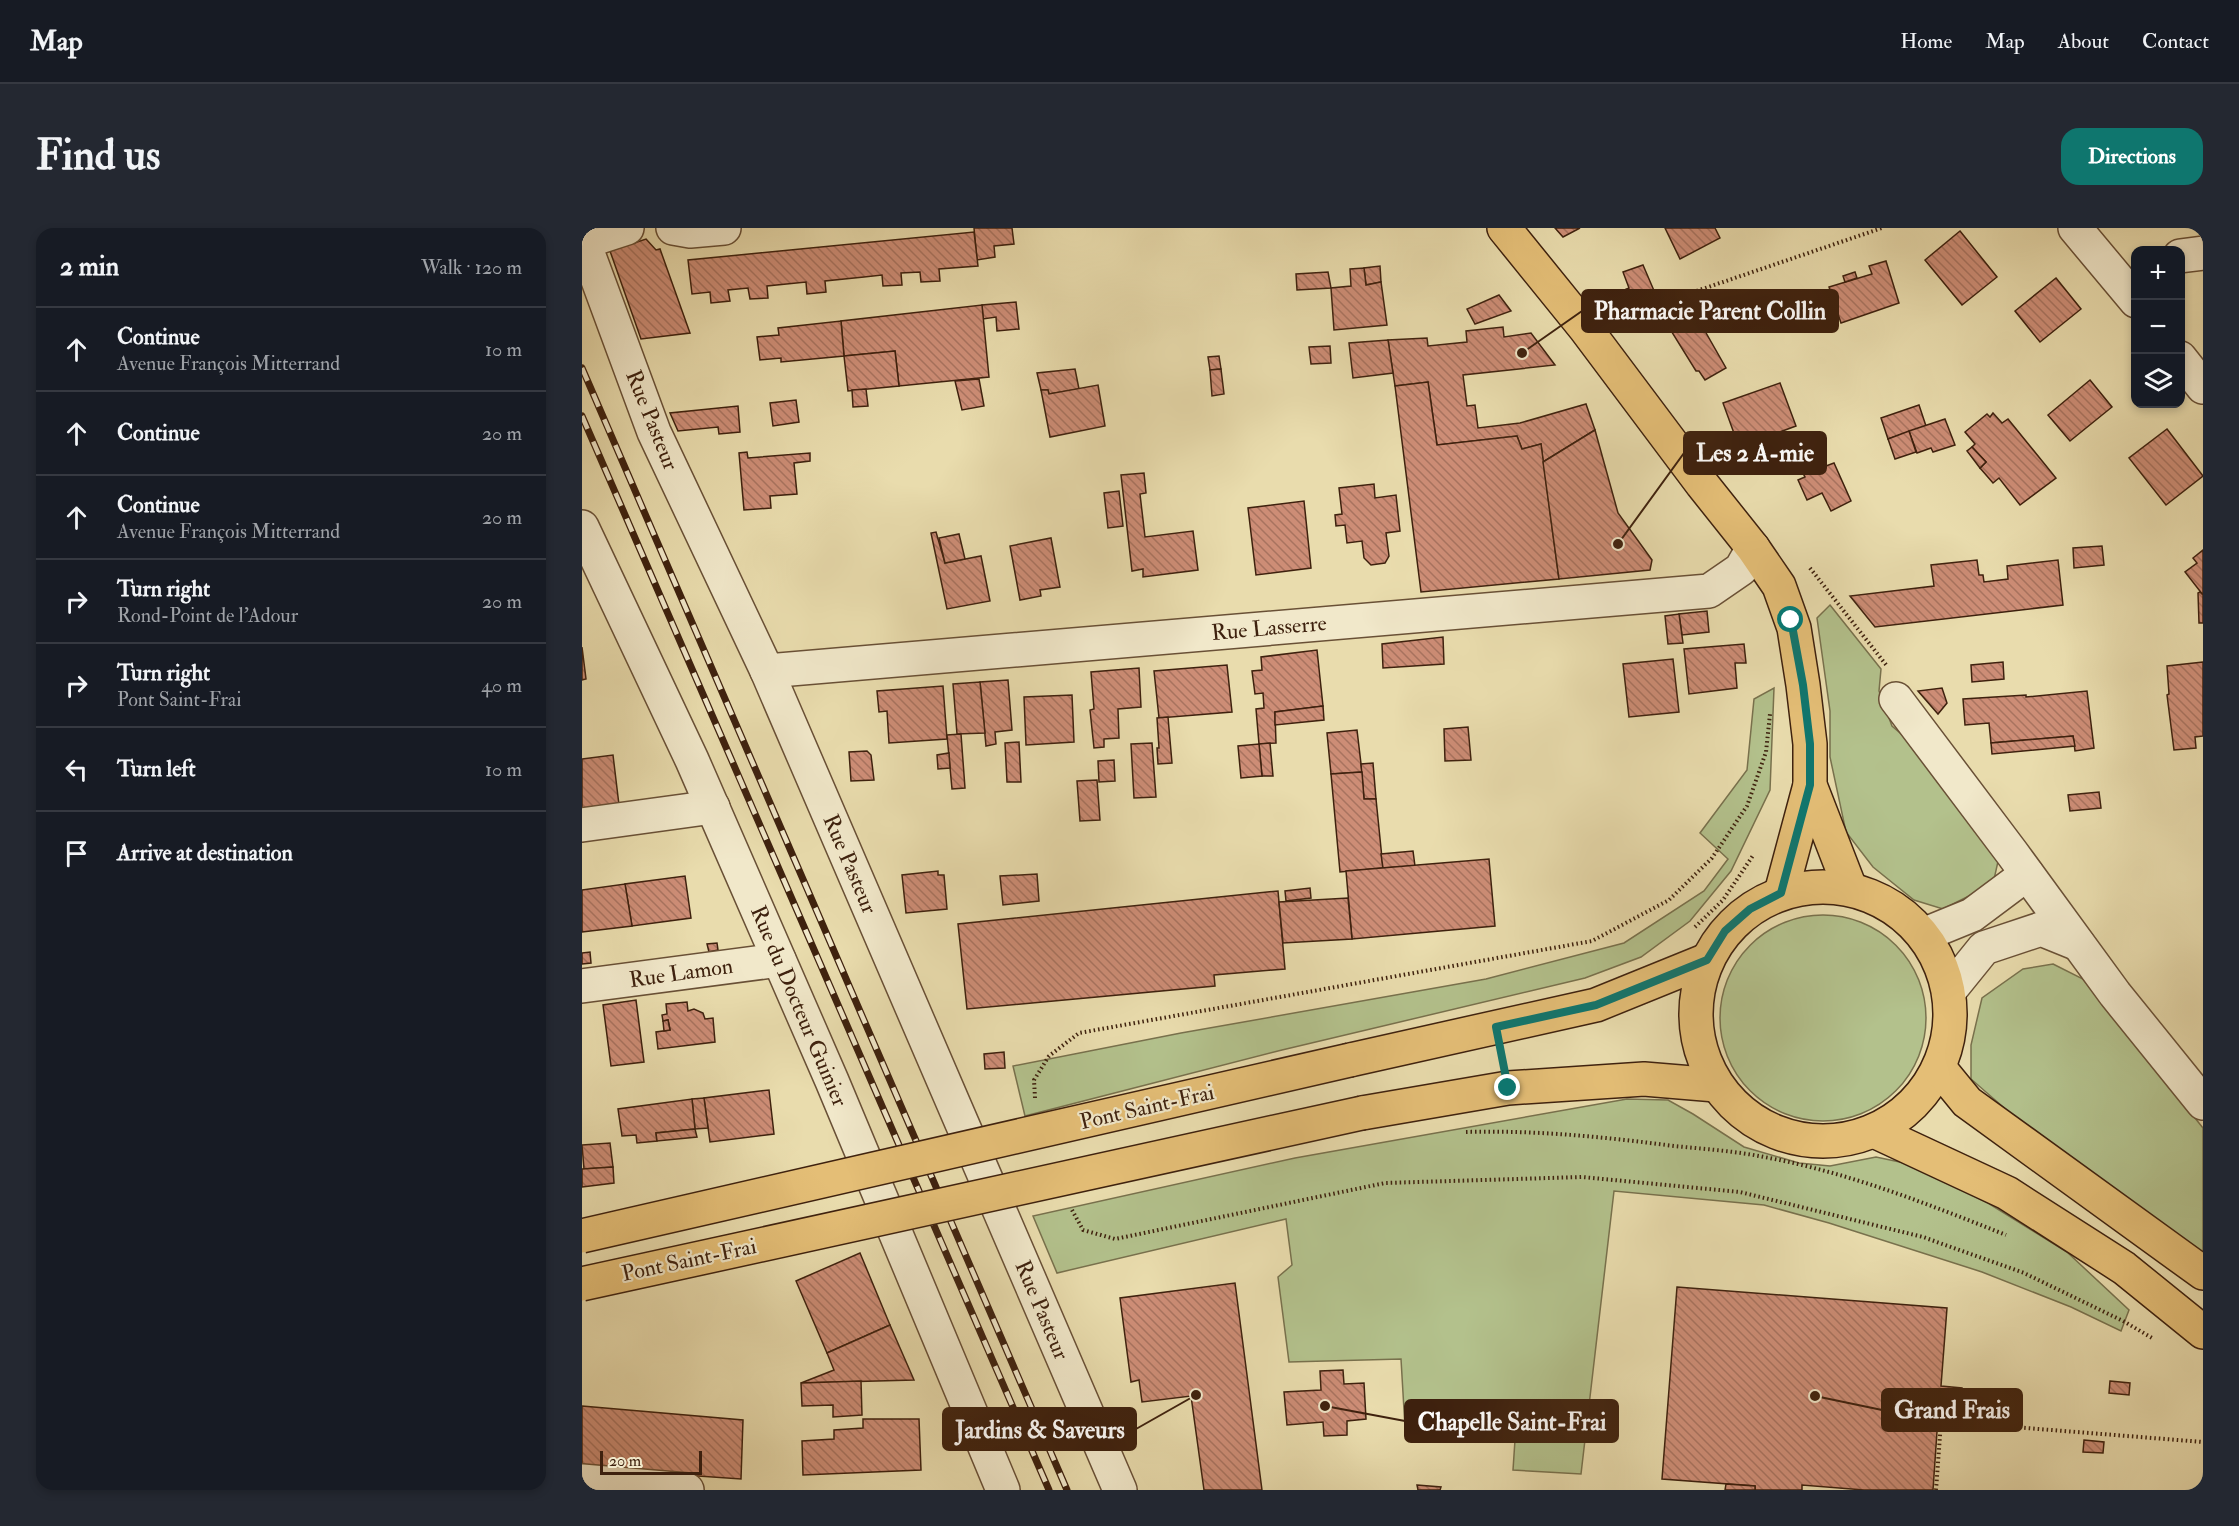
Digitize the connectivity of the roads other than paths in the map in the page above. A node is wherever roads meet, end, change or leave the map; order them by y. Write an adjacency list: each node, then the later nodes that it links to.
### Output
1 (627, 228): 6 (street)
2 (673, 228): 3 (street)
3 (724, 228)
4 (1504, 228): 13 (main road)
5 (2075, 228): 9 (street)
6 (583, 239): 15 (street, Rue Pasteur)
7 (2203, 253): 8 (street)
8 (2185, 255)
9 (2131, 286)
10 (2185, 363): 11 (street)
11 (2203, 387)
12 (582, 528): 14 (street, Rue du Docteur Guinier)
13 (1753, 548): 15 (street, Rue Lasserre); 17 (main road)
14 (589, 561): 18 (street, Rue du Docteur Guinier)
15 (766, 671): 40 (street, Rue Pasteur)
16 (1896, 699): 20 (street)
17 (1810, 785): 21 (main road); 22 (main road)
18 (713, 807): 19 (street); 25 (street, Rue du Docteur Guinier)
19 (582, 825)
20 (2027, 874): 23 (street); 24 (street)
21 (1850, 888): 22 (main road); 23 (main road)
22 (1781, 893): 26 (main road)
23 (1923, 935): 28 (main road)
24 (2078, 944): 28 (street); 31 (street)
25 (779, 960): 27 (street, Rue Lamon); 39 (street, Rue du Docteur Guinier)
26 (1707, 960): 30 (main road); 33 (main road, Pont Saint-Frai, bridge)
27 (582, 986)
28 (1950, 990): 29 (main road)
29 (1940, 1069): 32 (main road); 34 (main road)
30 (1716, 1085): 32 (main road); 35 (main road, Pont Saint-Frai, bridge)
31 (2203, 1103)
32 (1874, 1131): 36 (main road)
33 (582, 1236)
34 (2203, 1274)
35 (582, 1284)
36 (2202, 1330)
37 (582, 1481): 38 (street)
38 (687, 1490)
39 (1003, 1490)
40 (1120, 1490)

